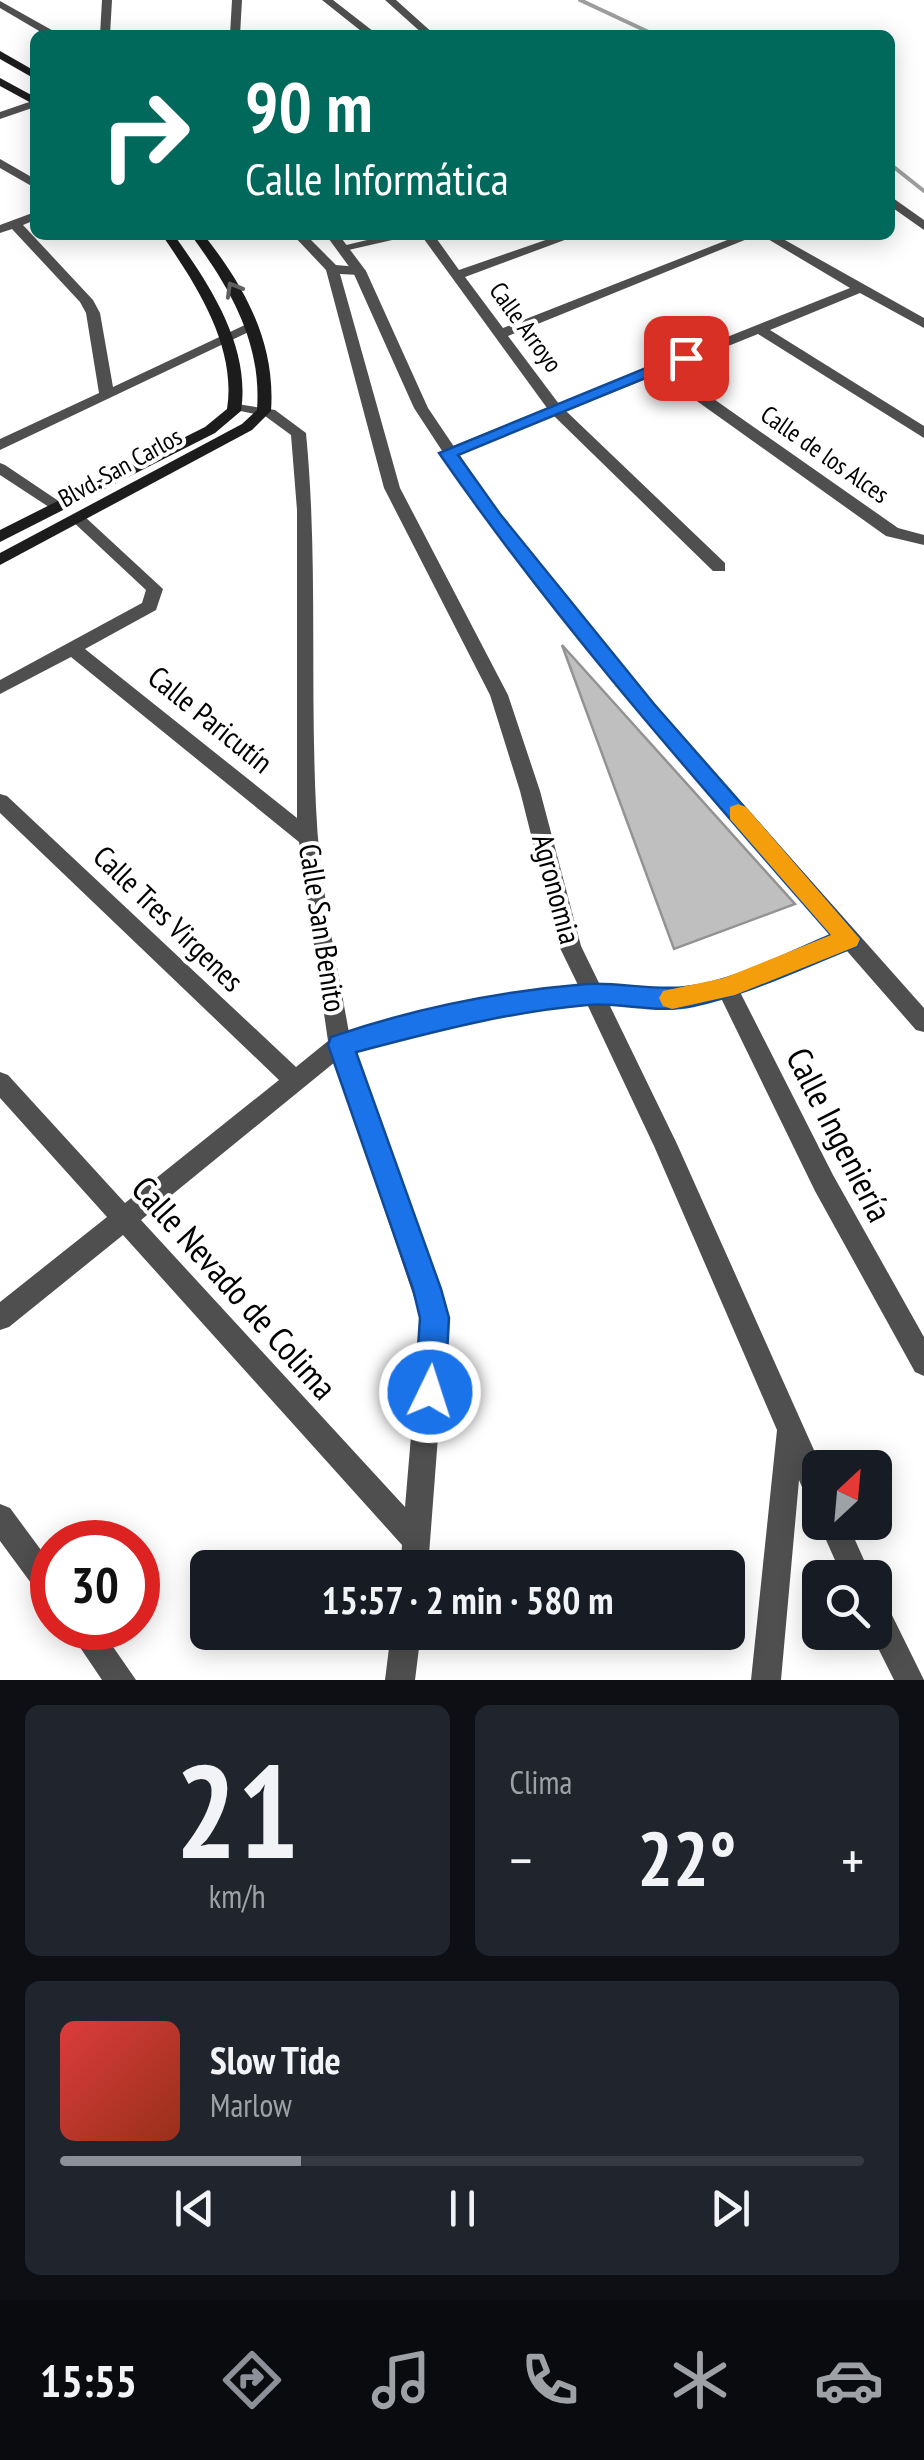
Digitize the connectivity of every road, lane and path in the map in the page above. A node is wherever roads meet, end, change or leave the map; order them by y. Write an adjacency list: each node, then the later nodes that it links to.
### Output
1 (107, 0): 7 (street)
2 (237, 0): 8 (street)
3 (326, 0): 9 (street)
4 (390, 0): 10 (street)
5 (0, 4): 6 (street)
6 (44, 30)
7 (105, 30)
8 (235, 30)
9 (366, 30)
10 (424, 30)
11 (0, 54): 12 (main road)
12 (30, 73)
13 (0, 81): 14 (main road)
14 (30, 100)
15 (30, 105): 16 (street)
16 (0, 116)
17 (2, 167): 18 (street)
18 (30, 181)
19 (895, 204): 22 (street)
20 (30, 218): 21 (street)
21 (15, 224): 23 (street); 42 (street)
22 (924, 226)
23 (0, 230)
24 (171, 240): 40 (main road)
25 (205, 240): 37 (main road, one-way to 25)
26 (303, 240): 32 (street)
27 (431, 240): 34 (street, Calle Arroyo)
28 (558, 240): 34 (street)
29 (737, 240): 39 (street)
30 (776, 240): 35 (street)
31 (338, 241): 33 (street)
32 (332, 268): 33 (street); 62 (street, Agronomia)
33 (360, 271): 48 (street)
34 (457, 275): 39 (street, Calle Arroyo)
35 (862, 288): 36 (street); 38 (street)
36 (924, 324)
37 (252, 326): 40 (street); 45 (main road)
38 (758, 328): 41 (street); 46 (street)
39 (500, 334): 44 (street, Calle Arroyo)
40 (226, 339): 42 (street); 43 (main road)
41 (660, 368): 44 (street); 53 (street, Calle de los Alces)
42 (107, 395): 47 (street)
43 (236, 406): 45 (street); 50 (main road)
44 (556, 411): 48 (street); 55 (street, Calle Arroyo)
45 (263, 413): 51 (main road, Blvd. San Carlos); 59 (street, Calle San Benito)
46 (924, 433)
47 (0, 445)
48 (448, 453): 60 (street)
49 (0, 468): 50 (street)
50 (58, 506): 52 (main road)
51 (78, 519): 54 (main road, Blvd. San Carlos); 56 (street)
52 (0, 536)
53 (919, 540)
54 (0, 560)
55 (719, 568)
56 (74, 649): 57 (street); 59 (street, Calle Paricutín)
57 (0, 688)
58 (0, 801): 66 (street, Calle Tres Virgenes)
59 (308, 838): 64 (street, Calle San Benito)
60 (848, 939): 61 (street); 63 (street)
61 (726, 988): 62 (street); 69 (street, Calle Ingeniería)
62 (592, 994): 64 (street); 70 (street, Agronomia)
63 (924, 1023)
64 (340, 1045): 66 (street); 74 (street, Calle San Benito)
65 (0, 1082): 67 (street, Calle Nevado de Colima)
66 (295, 1082): 67 (street)
67 (124, 1219): 68 (street); 73 (street, Calle Nevado de Colima)
68 (0, 1318)
69 (924, 1363)
70 (790, 1429): 71 (street, Agronomia); 81 (street)
71 (802, 1456)
72 (0, 1518): 75 (street)
73 (413, 1550)
74 (416, 1550)
75 (30, 1558)
76 (892, 1645): 82 (street)
77 (98, 1650): 79 (street)
78 (404, 1650): 80 (street)
79 (121, 1680)
80 (400, 1680)
81 (766, 1680)
82 (910, 1680)

